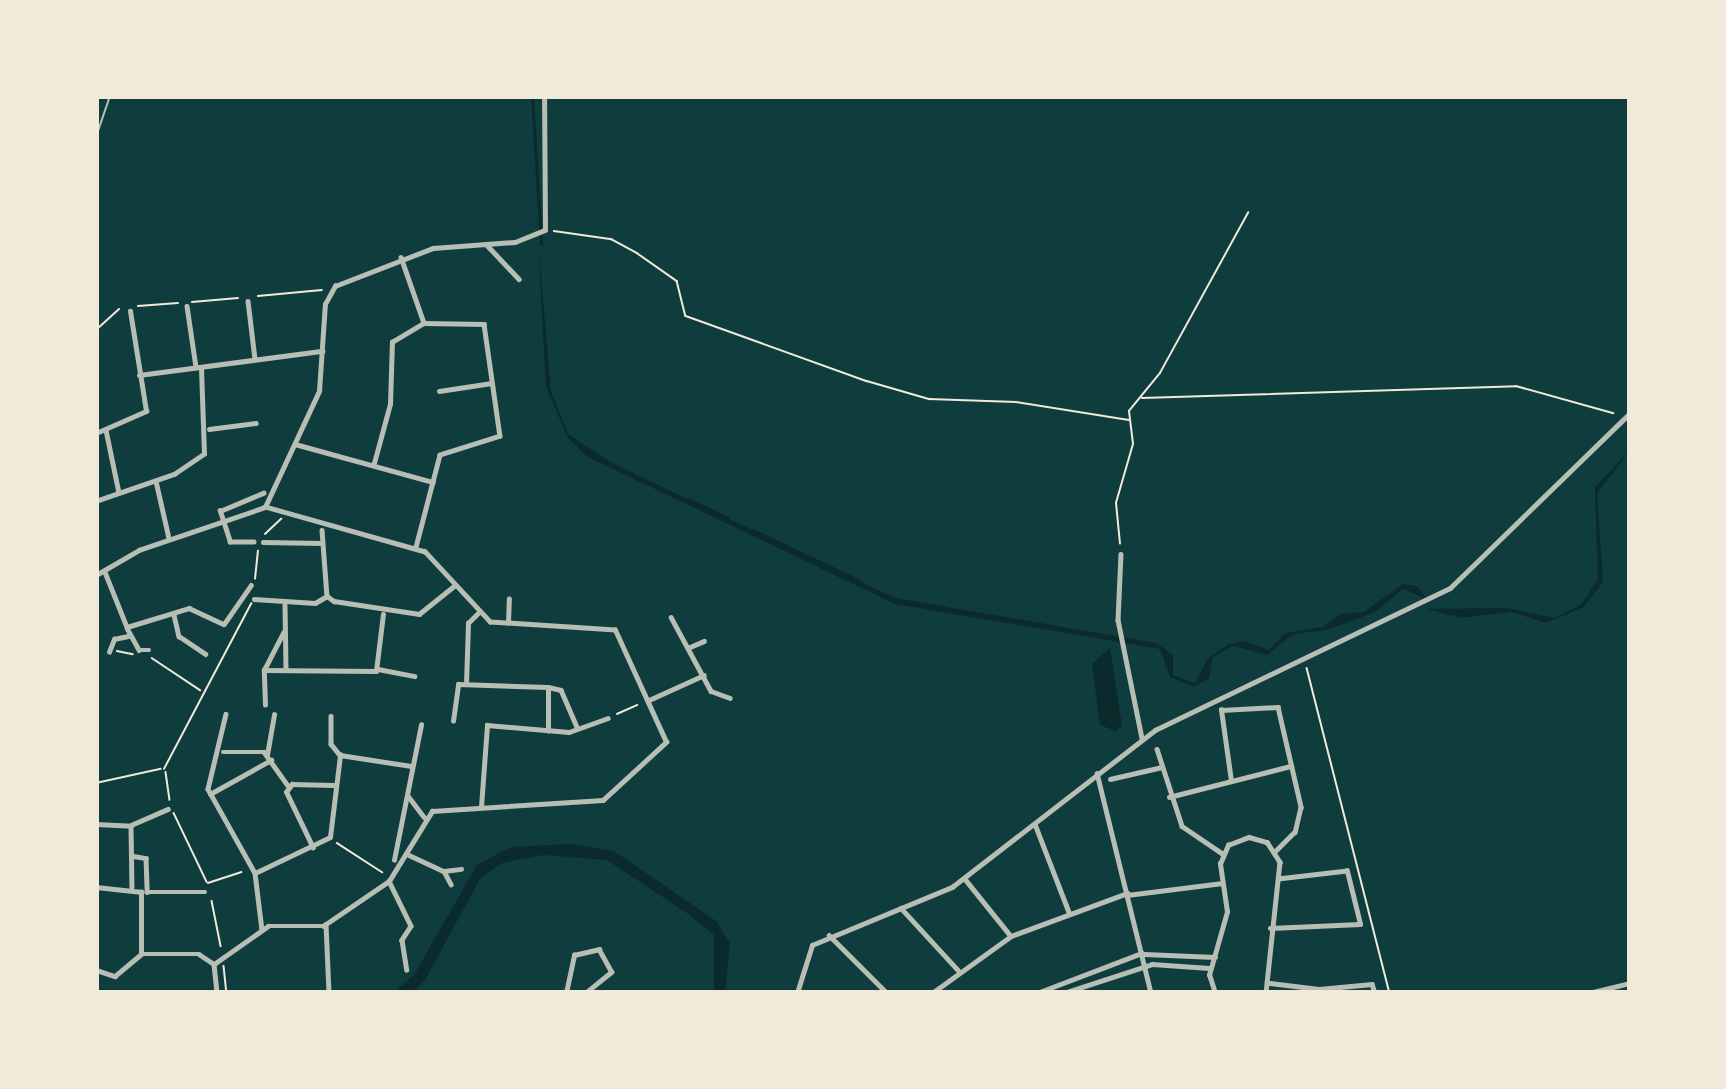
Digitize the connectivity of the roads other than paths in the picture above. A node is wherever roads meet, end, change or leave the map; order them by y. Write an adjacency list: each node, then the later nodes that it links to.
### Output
1 (110, 96): 3 (lane)
2 (544, 96): 4 (street)
3 (96, 137)
4 (486, 244): 5 (street); 6 (street)
5 (401, 256): 10 (street); 11 (street)
6 (518, 279)
7 (248, 301): 12 (street)
8 (187, 306): 13 (street)
9 (130, 310): 14 (street)
10 (424, 323): 15 (street); 23 (street)
11 (324, 351): 12 (street); 22 (street)
12 (255, 359): 13 (street)
13 (199, 368): 14 (street); 19 (street)
14 (139, 375): 20 (street)
15 (491, 383): 16 (street); 25 (street)
16 (439, 391)
17 (1627, 416): 77 (street)
18 (256, 423): 19 (street)
19 (209, 429): 24 (street)
20 (106, 430): 21 (street); 26 (street)
21 (96, 433)
22 (292, 443): 23 (street); 29 (street)
23 (374, 463): 25 (street)
24 (156, 481): 26 (street); 32 (street)
25 (433, 482): 36 (street)
26 (119, 493): 28 (street)
27 (263, 493): 30 (street)
28 (96, 501)
29 (265, 507): 30 (street); 31 (street)
30 (224, 524): 32 (street); 33 (street)
31 (322, 527): 35 (street); 36 (street)
32 (170, 541): 38 (street)
33 (254, 542)
34 (263, 542): 35 (street)
35 (322, 543): 42 (street)
36 (415, 549): 41 (street)
37 (1120, 554): 77 (street)
38 (105, 572): 39 (street); 51 (street)
39 (96, 574)
40 (253, 585): 46 (street)
41 (454, 586): 47 (street); 48 (street)
42 (327, 596): 45 (street); 48 (street)
43 (253, 598): 45 (street)
44 (509, 599): 50 (street)
45 (286, 603): 52 (street)
46 (173, 613): 51 (street); 58 (street)
47 (478, 613): 50 (street); 64 (street)
48 (383, 614): 59 (street)
49 (671, 617): 55 (street)
50 (508, 623): 67 (street)
51 (127, 627): 53 (street)
52 (283, 633): 60 (street); 61 (street)
53 (128, 636): 56 (street); 57 (street)
54 (704, 641): 55 (street)
55 (690, 647): 62 (street)
56 (148, 650)
57 (109, 652)
58 (206, 654)
59 (379, 669): 61 (street); 63 (street)
60 (264, 670): 61 (street); 68 (street)
61 (286, 670)
62 (704, 675): 66 (street); 67 (street)
63 (414, 676)
64 (466, 684): 65 (street); 73 (street)
65 (548, 687): 75 (street); 76 (street)
66 (730, 698)
67 (647, 700): 93 (street)
68 (265, 705)
69 (226, 714): 79 (street)
70 (274, 715): 81 (street)
71 (331, 716): 80 (street)
72 (608, 718): 75 (street)
73 (453, 721)
74 (421, 725): 82 (street)
75 (577, 727): 76 (street)
76 (548, 731): 93 (street)
77 (1142, 738): 85 (street)
78 (1157, 748): 84 (street)
79 (222, 753): 81 (street); 90 (street)
80 (340, 755): 82 (street); 88 (street)
81 (269, 757): 89 (street); 90 (street)
82 (411, 766): 92 (street)
83 (1292, 766): 87 (street); 87 (street); 100 (street)
84 (1162, 767): 86 (street); 91 (street)
85 (1097, 773): 97 (street); 117 (street)
86 (1110, 779)
87 (1232, 781): 91 (street)
88 (333, 785): 89 (street); 99 (street)
89 (289, 787): 99 (street)
90 (210, 794): 106 (street)
91 (1169, 796): 101 (street)
92 (409, 797): 95 (street); 104 (street)
93 (481, 807): 95 (street)
94 (168, 809): 98 (street)
95 (425, 818): 102 (street)
96 (96, 824): 98 (street)
97 (1035, 824): 108 (street); 119 (street)
98 (131, 826): 103 (street)
99 (313, 848): 106 (street)
100 (1275, 851): 101 (street); 109 (street)
101 (1223, 854): 111 (street)
102 (409, 855): 107 (street); 110 (street)
103 (133, 856): 114 (street); 115 (street)
104 (394, 860)
105 (461, 869): 107 (street)
106 (252, 871): 122 (street)
107 (444, 871): 112 (street)
108 (965, 879): 118 (street); 124 (street)
109 (1278, 879): 121 (street); 121 (street)
110 (387, 883): 120 (street); 132 (street)
111 (1223, 883): 117 (street); 127 (street)
112 (451, 884)
113 (96, 886): 114 (street)
114 (132, 887): 115 (street)
115 (144, 892): 116 (street); 126 (street)
116 (205, 892)
117 (1127, 894): 119 (street); 125 (street)
118 (901, 908): 123 (street); 133 (street)
119 (1069, 912): 124 (street)
120 (326, 924): 122 (street); 137 (street)
121 (1270, 928): 134 (street)
122 (262, 930): 128 (street)
123 (830, 935): 140 (street); 141 (street)
124 (1011, 936): 133 (street)
125 (1142, 953): 127 (street); 129 (street); 143 (street)
126 (141, 954): 128 (street); 131 (street)
127 (1215, 957): 130 (street)
128 (214, 964): 136 (street)
129 (1145, 966): 130 (street); 144 (street); 145 (street)
130 (1210, 968): 146 (street)
131 (96, 970)
132 (407, 970)
133 (958, 970): 142 (street)
134 (1270, 983): 147 (street); 148 (street)
135 (1630, 983): 149 (street)
136 (217, 993)
137 (329, 993)
138 (566, 993): 139 (street)
139 (586, 993)
140 (797, 993)
141 (887, 993)
142 (932, 993)
143 (1037, 993)
144 (1064, 993)
145 (1151, 993)
146 (1215, 993)
147 (1267, 993)
148 (1375, 993)
149 (1588, 993)

